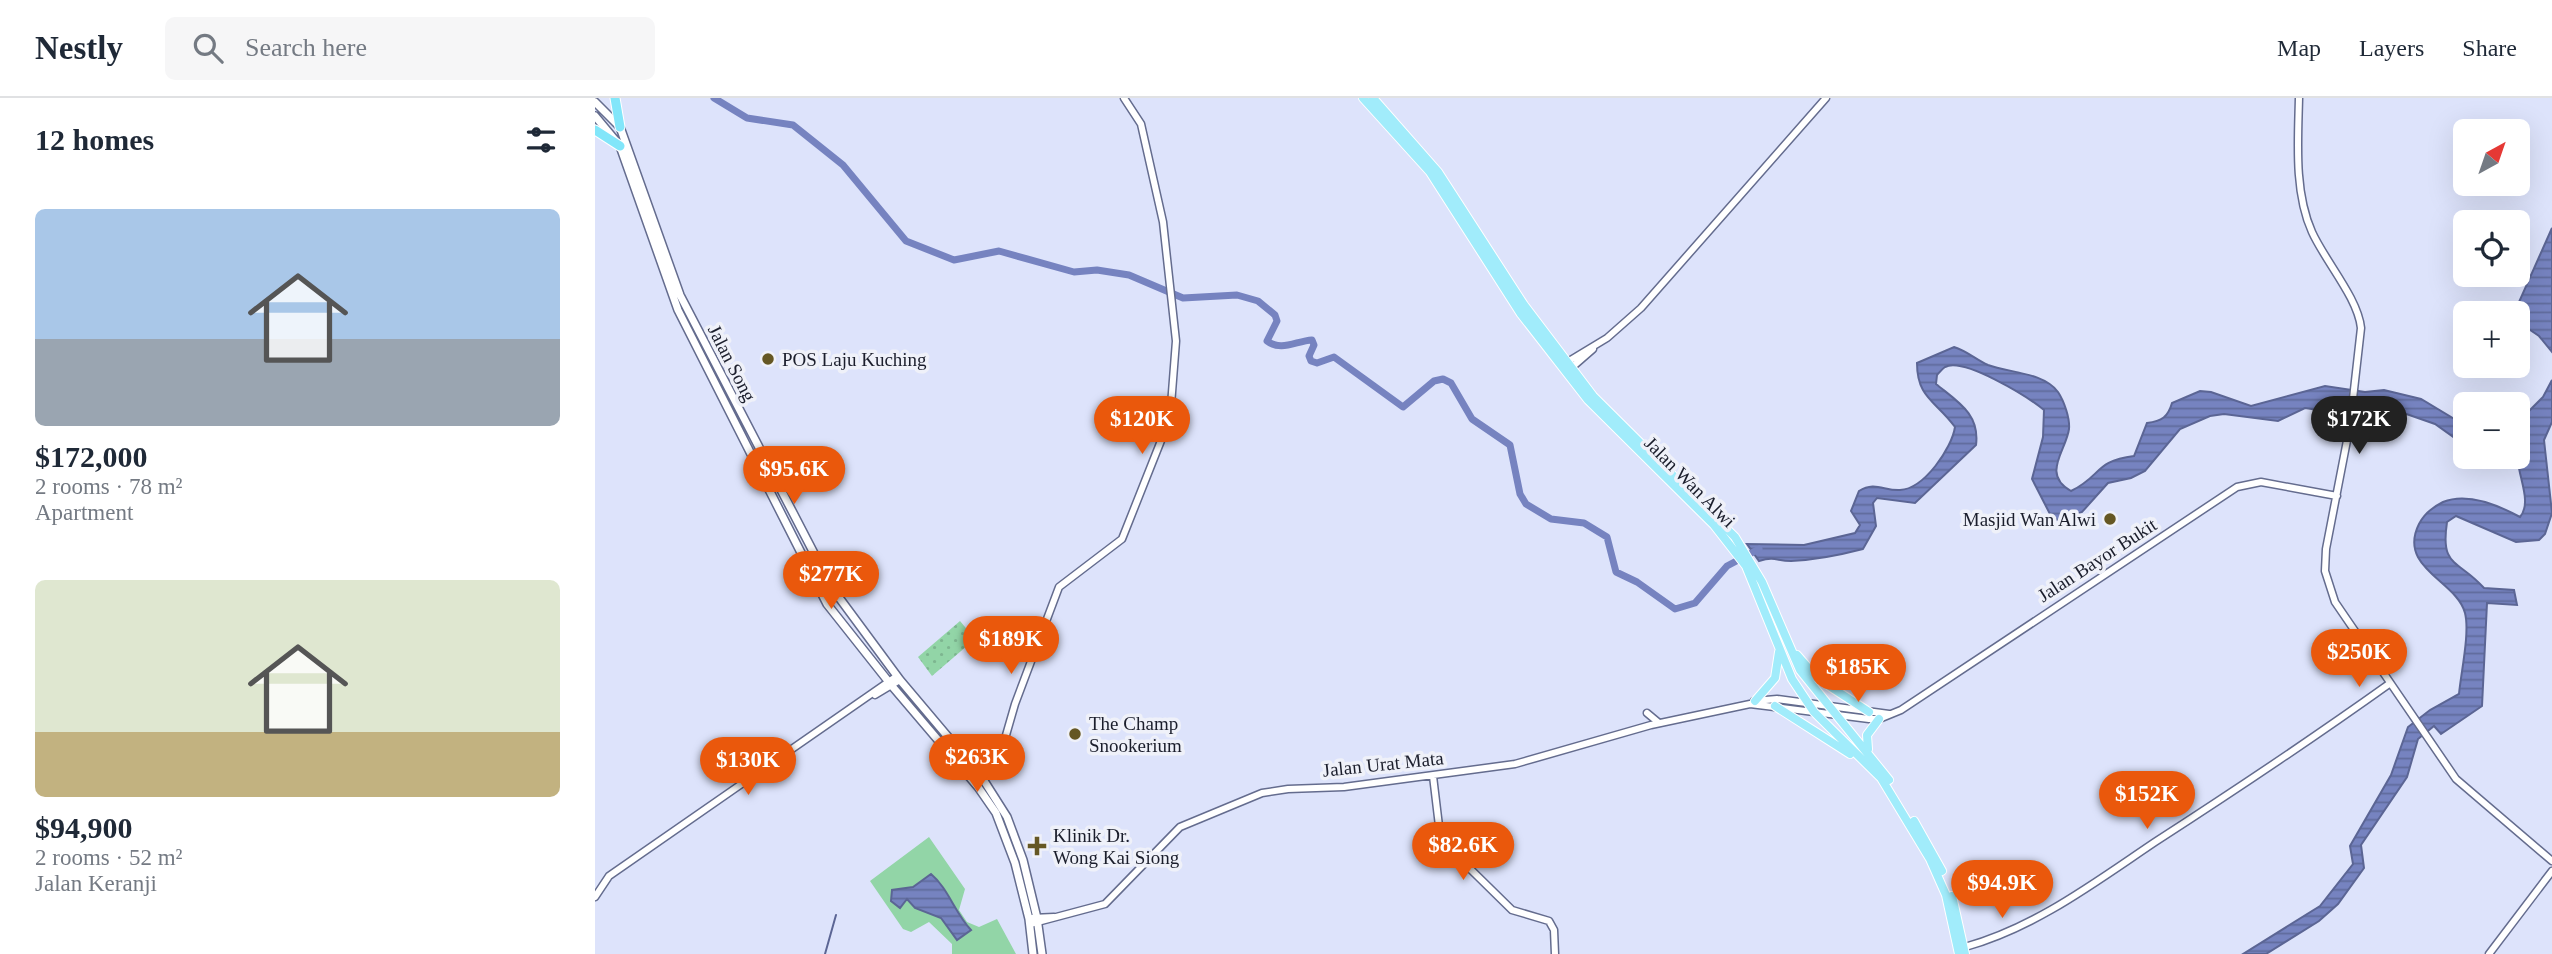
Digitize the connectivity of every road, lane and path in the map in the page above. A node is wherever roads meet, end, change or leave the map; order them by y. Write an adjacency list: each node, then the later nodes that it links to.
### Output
1 (615, 98): 9 (highway)
2 (1124, 98): 40 (street)
3 (1363, 98): 12 (main road, Jalan Wan Alwi)
4 (1373, 98): 12 (main road, Jalan Wan Alwi)
5 (1826, 98): 12 (street)
6 (2299, 98): 14 (street)
7 (595, 102): 9 (main road, Jalan Song)
8 (595, 116): 11 (main road, Jalan Song)
9 (620, 127): 13 (main road, Jalan Song)
10 (595, 130): 11 (highway)
11 (620, 146): 15 (main road, Jalan Song)
12 (1567, 367): 21 (main road, Jalan Wan Alwi)
13 (770, 471): 15 (main road); 19 (main road, Jalan Song)
14 (2342, 480): 16 (street); 17 (street); 18 (street)
15 (766, 482): 20 (main road, Jalan Song)
16 (2322, 494): 17 (street, Jalan Bayor Bukit); 18 (street); 34 (street, Jalan Bayor Bukit)
17 (2337, 496): 18 (street)
18 (2334, 513): 26 (street)
19 (799, 524): 20 (main road); 24 (main road, Jalan Song)
20 (798, 543): 25 (main road, Jalan Song)
21 (1750, 566): 22 (main road, Jalan Wan Alwi); 23 (main road, Jalan Wan Alwi)
22 (1789, 644): 30 (main road, Jalan Wan Alwi); 32 (main road)
23 (1779, 645): 27 (main road); 28 (main road, Jalan Wan Alwi)
24 (899, 678): 25 (street); 40 (main road, Jalan Song)
25 (890, 684): 44 (street); 45 (main road, Jalan Song)
26 (2389, 684): 42 (street); 46 (street)
27 (1753, 702): 28 (street); 29 (street); 37 (street, Jalan Urat Mata)
28 (1809, 704): 30 (street); 31 (main road, Jalan Wan Alwi)
29 (1775, 706): 31 (street); 38 (main road)
30 (1828, 707): 32 (street); 35 (main road, Jalan Wan Alwi)
31 (1814, 712): 35 (street); 38 (main road, Jalan Wan Alwi)
32 (1869, 712): 34 (street)
33 (1647, 713): 37 (street)
34 (1889, 714): 36 (street, Jalan Bayor Bukit)
35 (1835, 715): 36 (street); 39 (main road, Jalan Wan Alwi)
36 (1879, 719): 39 (main road)
37 (1660, 723): 41 (street, Jalan Urat Mata)
38 (1859, 758): 46 (main road, Jalan Wan Alwi)
39 (1877, 764): 46 (main road, Jalan Wan Alwi)
40 (981, 776): 45 (main road, Jalan Song)
41 (1433, 776): 45 (street, Jalan Urat Mata); 49 (street)
42 (2552, 861)
43 (2552, 871): 50 (street)
44 (595, 897)
45 (1033, 921): 47 (main road, Jalan Song); 48 (main road, Jalan Song)
46 (1963, 952)
47 (1033, 954)
48 (1042, 954)
49 (1555, 954)
50 (2489, 954)

